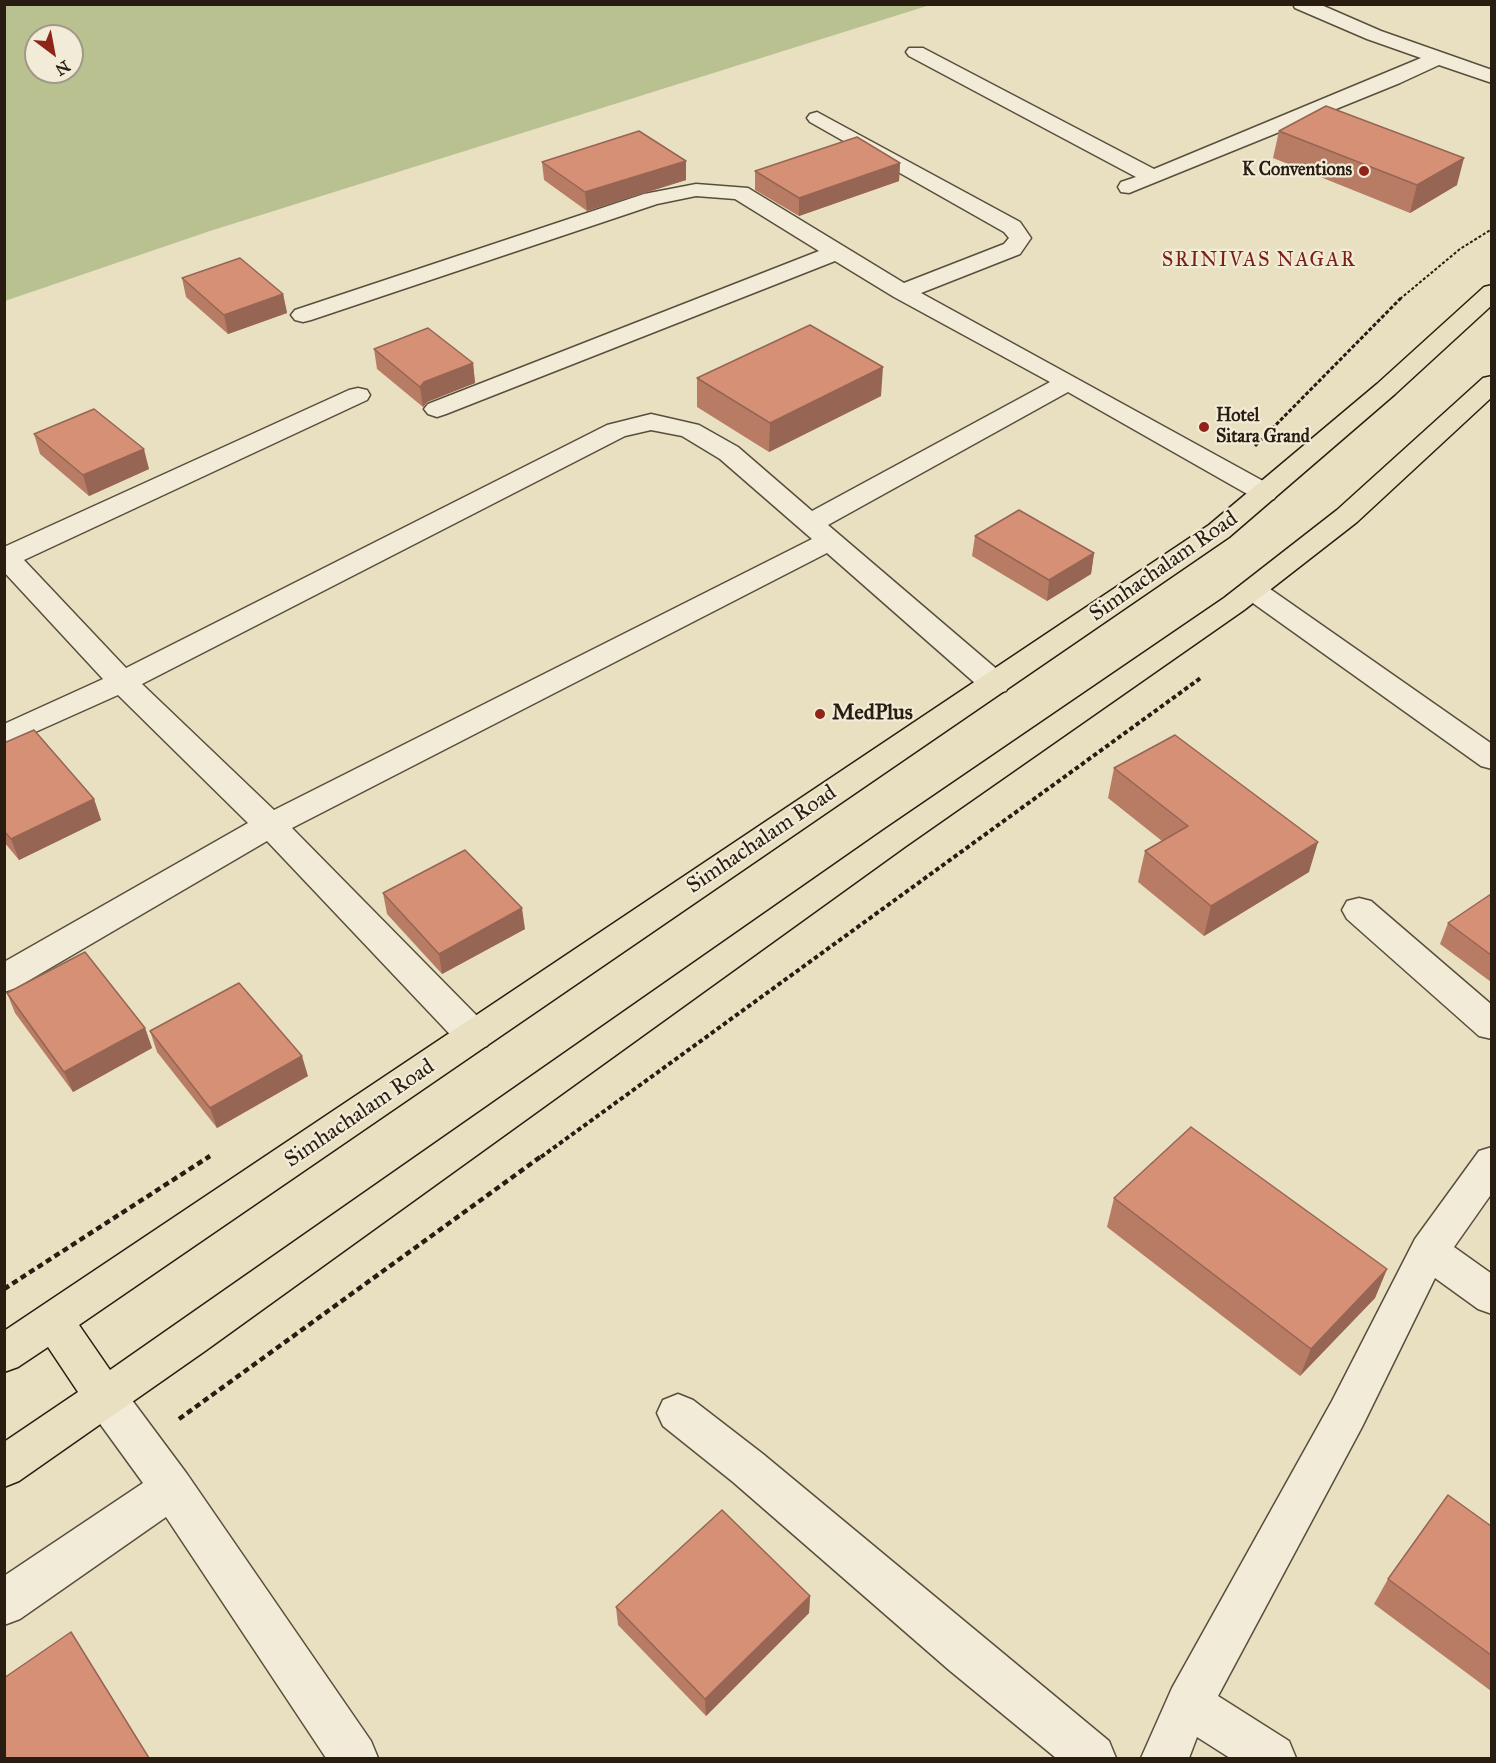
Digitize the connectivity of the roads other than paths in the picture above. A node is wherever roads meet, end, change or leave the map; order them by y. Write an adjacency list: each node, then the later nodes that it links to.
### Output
1 (1302, 4): 3 (street)
2 (916, 52): 6 (street)
3 (1439, 57): 4 (street); 6 (street)
4 (1491, 77)
5 (817, 118): 9 (street)
6 (1153, 177): 7 (street)
7 (1129, 187)
8 (837, 252): 9 (street); 11 (street); 15 (street)
9 (902, 292): 12 (street)
10 (1491, 292): 16 (main road, Simhachalam Road)
11 (303, 315)
12 (1068, 382): 16 (street); 17 (street)
13 (1491, 383): 19 (main road)
14 (358, 395): 18 (street)
15 (437, 409)
16 (1265, 493): 21 (main road, Simhachalam Road)
17 (821, 531): 20 (street); 21 (street); 24 (street)
18 (5, 558): 20 (street)
19 (1253, 590): 23 (street); 34 (main road)
20 (122, 682): 22 (street); 24 (street)
21 (995, 684): 28 (main road, Simhachalam Road)
22 (4, 736)
23 (1491, 759)
24 (270, 825): 26 (street); 28 (street)
25 (1359, 910): 27 (street)
26 (4, 979)
27 (1491, 1026)
28 (474, 1036): 32 (main road, Simhachalam Road)
29 (1491, 1162): 30 (street)
30 (1430, 1251): 31 (street); 39 (street)
31 (1491, 1297)
32 (53, 1321): 33 (main road, Simhachalam Road); 34 (main road)
33 (4, 1354)
34 (105, 1398): 36 (main road); 37 (street)
35 (678, 1413): 41 (street)
36 (4, 1467)
37 (172, 1488): 38 (street); 40 (street)
38 (4, 1603)
39 (1188, 1704): 42 (street); 43 (street)
40 (354, 1758)
41 (1092, 1758)
42 (1165, 1758)
43 (1272, 1758)

